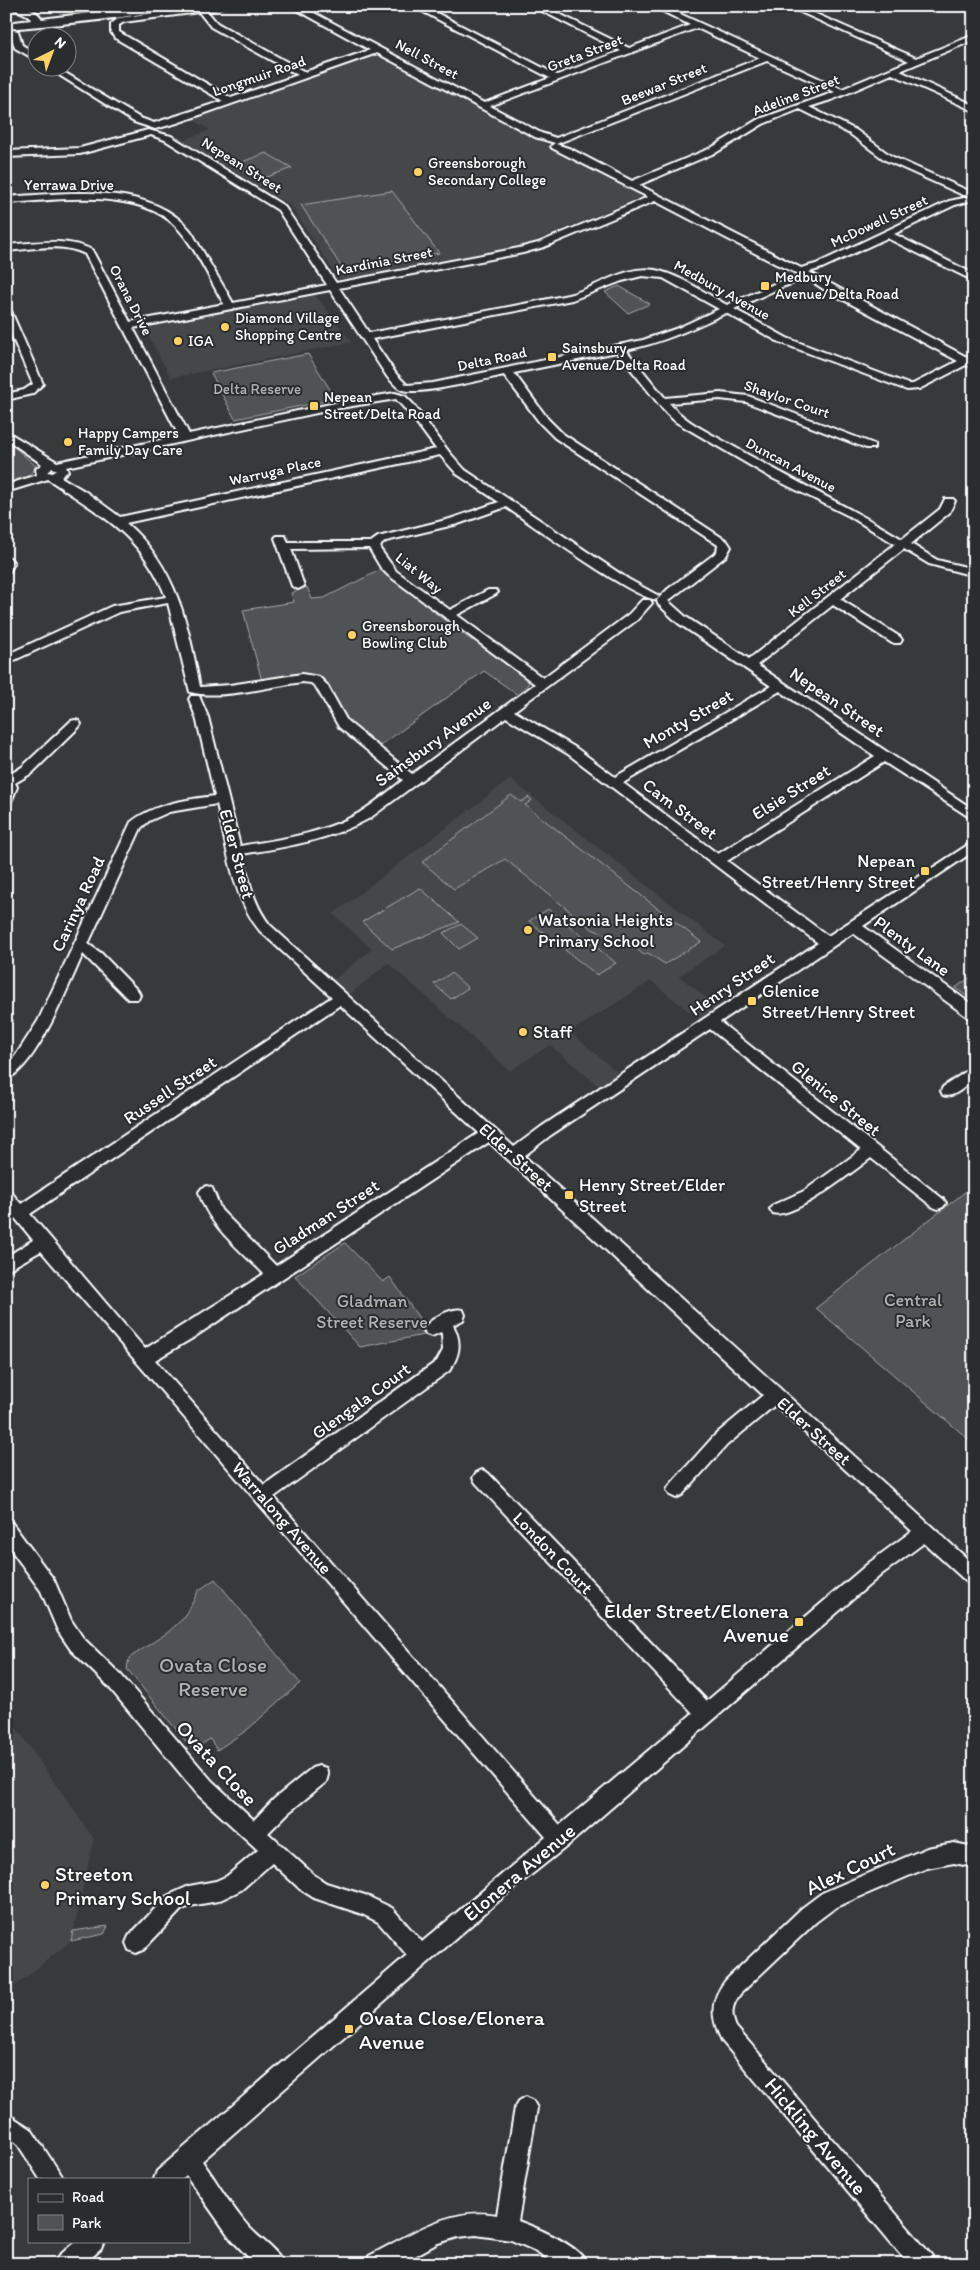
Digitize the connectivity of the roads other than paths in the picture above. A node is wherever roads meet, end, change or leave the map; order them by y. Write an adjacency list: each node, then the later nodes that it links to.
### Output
1 (15, 6): 11 (highway)
2 (165, 6): 11 (highway)
3 (222, 6): 10 (street)
4 (288, 6): 9 (street, Nell Street)
5 (416, 6): 23 (street)
6 (536, 6): 16 (street)
7 (656, 6): 12 (street)
8 (791, 6): 19 (street)
9 (297, 8): 15 (street, Nell Street)
10 (202, 10): 21 (street); 25 (street)
11 (36, 23): 13 (highway)
12 (697, 26): 16 (street, Greta Street); 18 (street)
13 (8, 30): 17 (street)
14 (974, 37): 19 (street, Adeline Street)
15 (376, 49): 21 (street, Longmuir Road); 26 (street, Nell Street)
16 (628, 51): 23 (street, Greta Street)
17 (28, 52)
18 (767, 58): 24 (street); 30 (street, Beewar Street)
19 (916, 61): 20 (street, Adeline Street)
20 (892, 71): 24 (street, Adeline Street); 28 (street)
21 (304, 75): 25 (street, Longmuir Road)
22 (68, 78): 29 (street, Nepean Street)
23 (557, 78): 26 (street, Greta Street)
24 (841, 92): 27 (street, Adeline Street)
25 (230, 101): 29 (street, Longmuir Road)
26 (483, 106): 30 (street, Nell Street)
27 (801, 106): 32 (street, Adeline Street); 34 (street)
28 (974, 108)
29 (152, 129): 31 (street, Longmuir Road); 40 (street, Nepean Street)
30 (555, 143): 32 (street, Nell Street)
31 (6, 154)
32 (632, 184): 33 (street, Nell Street)
33 (654, 196): 38 (street, Nell Street); 40 (street, Kardinia Street)
34 (968, 196): 36 (street, McDowell Street)
35 (6, 200): 41 (street, Yerrawa Drive)
36 (886, 234): 38 (street, McDowell Street); 39 (street)
37 (6, 248): 44 (street, Orana Drive)
38 (801, 274): 42 (street, Delta Road); 47 (street, Nell Street)
39 (974, 278)
40 (332, 286): 41 (street, Kardinia Street); 45 (street, Nepean Street)
41 (230, 306): 44 (street, Kardinia Street)
42 (726, 309): 45 (street, Medbury Avenue); 46 (street, Delta Road); 47 (street, Medbury Avenue)
43 (6, 311): 50 (street)
44 (127, 326): 53 (street, Orana Drive)
45 (366, 337): 49 (street, Nepean Street)
46 (619, 348): 48 (street, Delta Road); 51 (street, Duncan Avenue)
47 (970, 363)
48 (507, 371): 49 (street, Delta Road); 70 (street, Sainsbury Avenue)
49 (402, 392): 53 (street, Delta Road); 55 (street, Nepean Street)
50 (6, 397)
51 (662, 401): 54 (street, Shaylor Court); 61 (street, Duncan Avenue)
52 (6, 434): 56 (street, Elder Street)
53 (185, 437): 56 (street, Delta Road)
54 (870, 446)
55 (441, 451): 58 (street, Nepean Street); 60 (street, Warruga Place)
56 (51, 470): 57 (street, Delta Road); 60 (street, Elder Street)
57 (6, 489)
58 (506, 502): 62 (street, Liat Way); 70 (street, Nepean Street)
59 (948, 502): 61 (street, Kell Street)
60 (116, 522): 68 (street, Elder Street)
61 (903, 544): 65 (street, Duncan Avenue); 69 (street, Kell Street)
62 (374, 545): 66 (street); 71 (street, Liat Way)
63 (6, 560): 64 (street)
64 (6, 569)
65 (974, 573)
66 (298, 587)
67 (492, 592): 71 (street)
68 (173, 599): 73 (street); 77 (street, Elder Street)
69 (833, 600): 72 (street); 74 (street, Kell Street)
70 (655, 602): 74 (street, Nepean Street); 75 (street, Sainsbury Avenue)
71 (449, 615): 75 (street, Liat Way)
72 (896, 640)
73 (6, 660)
74 (749, 666): 76 (street, Nepean Street)
75 (543, 684): 78 (street, Sainsbury Avenue)
76 (780, 686): 80 (street, Nepean Street); 83 (street, Monty Street)
77 (201, 693): 82 (street); 85 (street, Elder Street)
78 (506, 712): 82 (street, Sainsbury Avenue); 83 (street, Cam Street)
79 (75, 724): 81 (street)
80 (884, 756): 86 (street, Nepean Street); 89 (street, Elsie Street)
81 (7, 780): 84 (street)
82 (412, 781): 88 (street, Sainsbury Avenue)
83 (614, 783): 89 (street, Cam Street)
84 (6, 799)
85 (222, 799): 88 (street, Elder Street); 92 (street, Carinya Road)
86 (973, 815)
87 (973, 845): 90 (street, Henry Street)
88 (235, 851): 94 (street, Elder Street)
89 (718, 860): 91 (street, Cam Street)
90 (853, 926): 91 (street, Henry Street); 95 (street, Plenty Lane)
91 (828, 942): 96 (street, Henry Street)
92 (80, 945): 93 (street); 98 (street, Carinya Road)
93 (133, 994)
94 (341, 998): 100 (street, Elder Street); 107 (street, Russell Street)
95 (974, 1014)
96 (710, 1021): 101 (street, Glenice Street); 102 (street, Henry Street)
97 (974, 1071): 99 (street)
98 (6, 1074)
99 (948, 1091)
100 (489, 1134): 102 (street, Elder Street); 110 (street, Gladman Street)
101 (871, 1150): 105 (street, Glenice Street); 106 (street)
102 (513, 1156): 113 (street, Elder Street)
103 (207, 1192): 110 (street)
104 (6, 1196): 107 (street, Warralong Avenue)
105 (938, 1204)
106 (778, 1210)
107 (20, 1213): 108 (street, Warralong Avenue)
108 (43, 1242): 109 (street); 112 (street, Warralong Avenue)
109 (6, 1265)
110 (275, 1275): 112 (street, Gladman Street)
111 (444, 1322): 116 (street, Glengala Court)
112 (145, 1361): 116 (street, Warralong Avenue)
113 (775, 1395): 115 (street); 117 (street, Elder Street)
114 (482, 1478): 120 (street, London Court)
115 (676, 1490)
116 (262, 1495): 123 (street, Warralong Avenue)
117 (920, 1528): 119 (street, Elder Street); 120 (street, Elonera Avenue)
118 (6, 1529): 122 (street, Ovata Close)
119 (974, 1577)
120 (706, 1715): 123 (street, Elonera Avenue)
121 (319, 1775): 122 (street)
122 (253, 1834): 124 (street, Ovata Close)
123 (559, 1840): 127 (street, Elonera Avenue)
124 (272, 1850): 126 (street); 127 (street, Ovata Close)
125 (974, 1857): 128 (street, Alex Court)
126 (136, 1943)
127 (420, 1957): 131 (street, Elonera Avenue)
128 (722, 2002): 140 (street, Hickling Avenue)
129 (526, 2108): 134 (street)
130 (6, 2123): 132 (street)
131 (187, 2160): 133 (street, Elonera Avenue); 137 (street)
132 (52, 2178)
133 (166, 2178)
134 (506, 2226): 138 (street); 139 (street)
135 (92, 2242): 136 (street)
136 (66, 2264)
137 (273, 2264)
138 (378, 2264)
139 (576, 2264)
140 (924, 2264)

